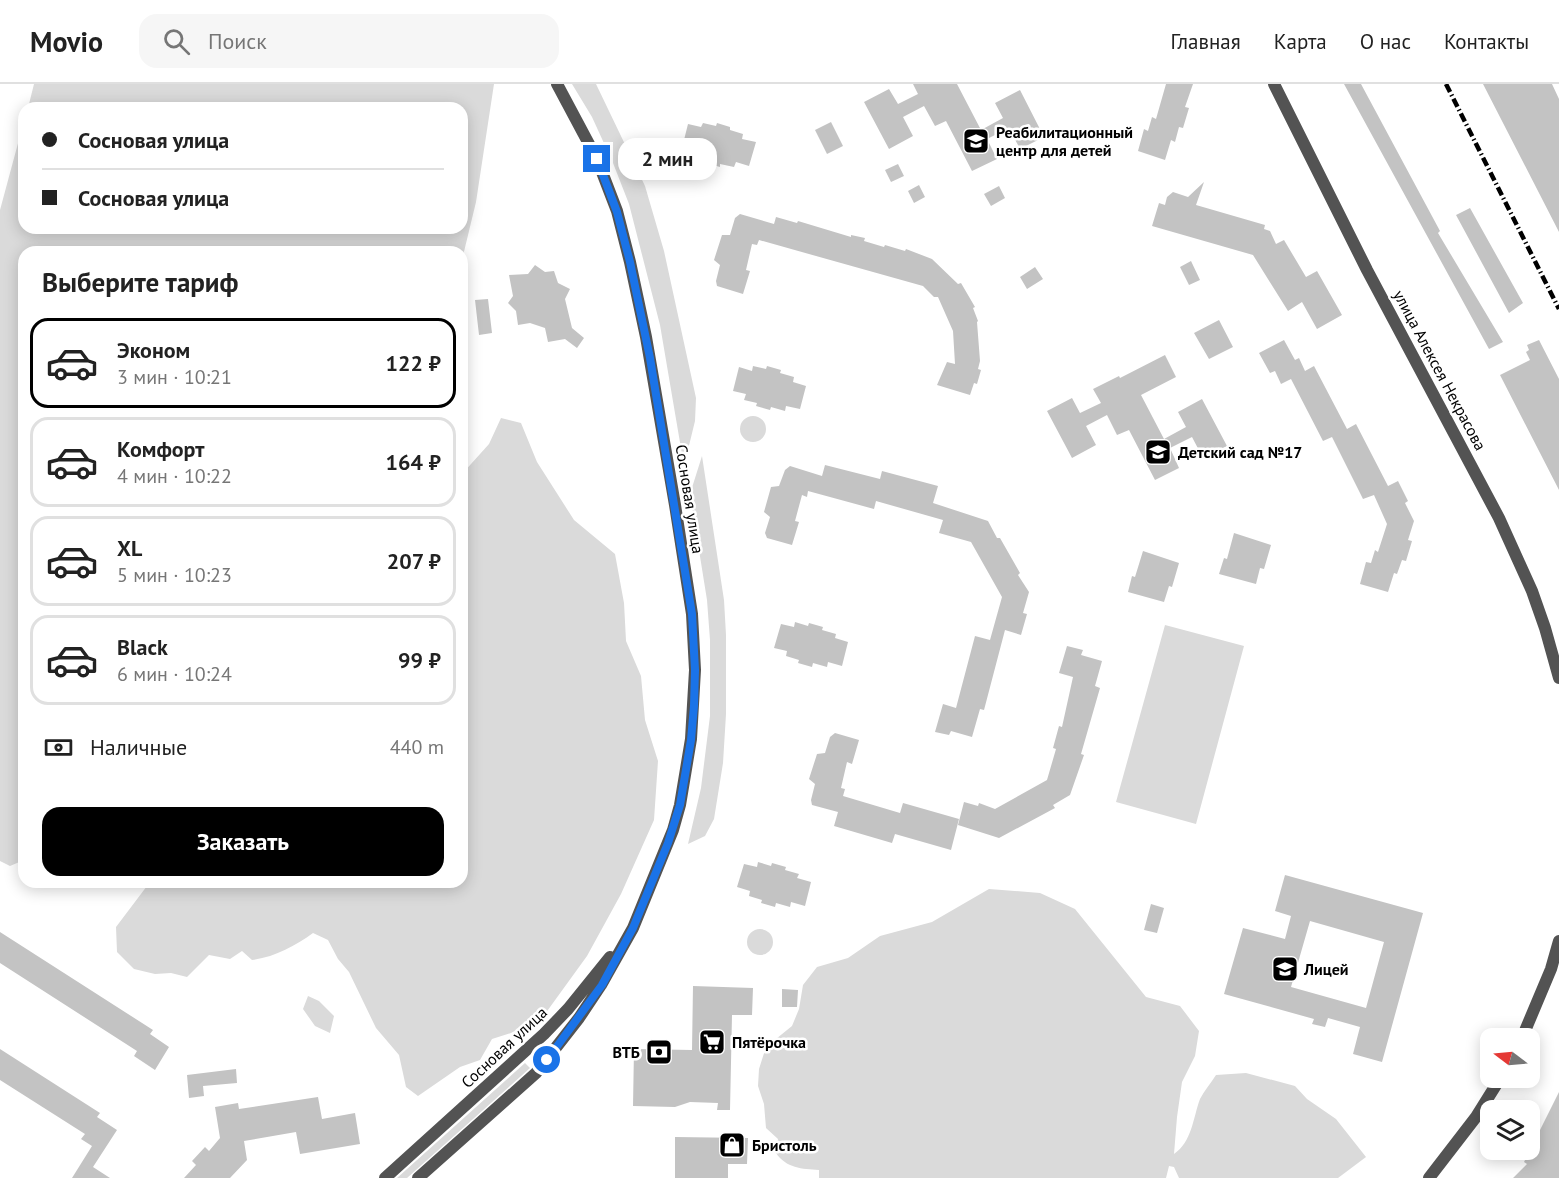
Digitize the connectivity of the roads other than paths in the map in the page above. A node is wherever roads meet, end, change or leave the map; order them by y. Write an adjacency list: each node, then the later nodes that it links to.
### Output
1 (557, 84): 4 (street, Сосновая улица)
2 (1274, 84): 3 (street, улица Алексея Некрасова)
3 (1559, 678)
4 (633, 928): 8 (street, Сосновая улица); 9 (street, Сосновая улица)
5 (1559, 941): 6 (street)
6 (1526, 1028)
7 (1494, 1088): 10 (street)
8 (385, 1178)
9 (418, 1178)
10 (1429, 1178)

